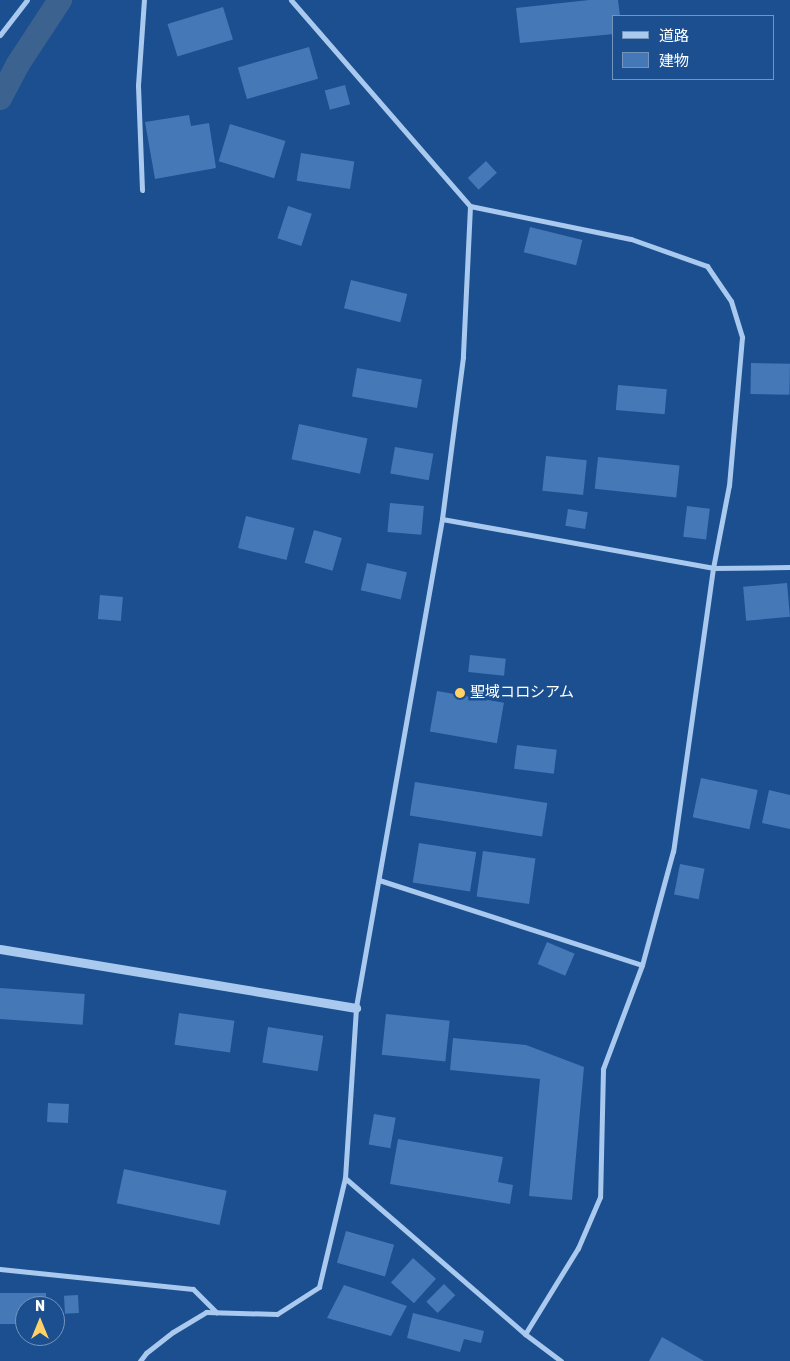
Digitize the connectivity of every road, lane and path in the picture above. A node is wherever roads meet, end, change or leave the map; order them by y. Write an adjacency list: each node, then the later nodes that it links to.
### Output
1 (27, 0): 4 (street)
2 (144, 0): 5 (street)
3 (291, 0): 6 (street)
4 (0, 35)
5 (142, 190)
6 (470, 206): 7 (street); 9 (street)
7 (442, 519): 9 (street); 10 (street)
8 (790, 567): 9 (street)
9 (713, 568): 12 (street)
10 (379, 880): 12 (street); 13 (street)
11 (0, 949): 13 (street)
12 (642, 965): 17 (street)
13 (356, 1008): 14 (street)
14 (344, 1178): 16 (street); 17 (street)
15 (0, 1269): 16 (street)
16 (216, 1312): 18 (street)
17 (525, 1334): 19 (street)
18 (140, 1361)
19 (562, 1361)

